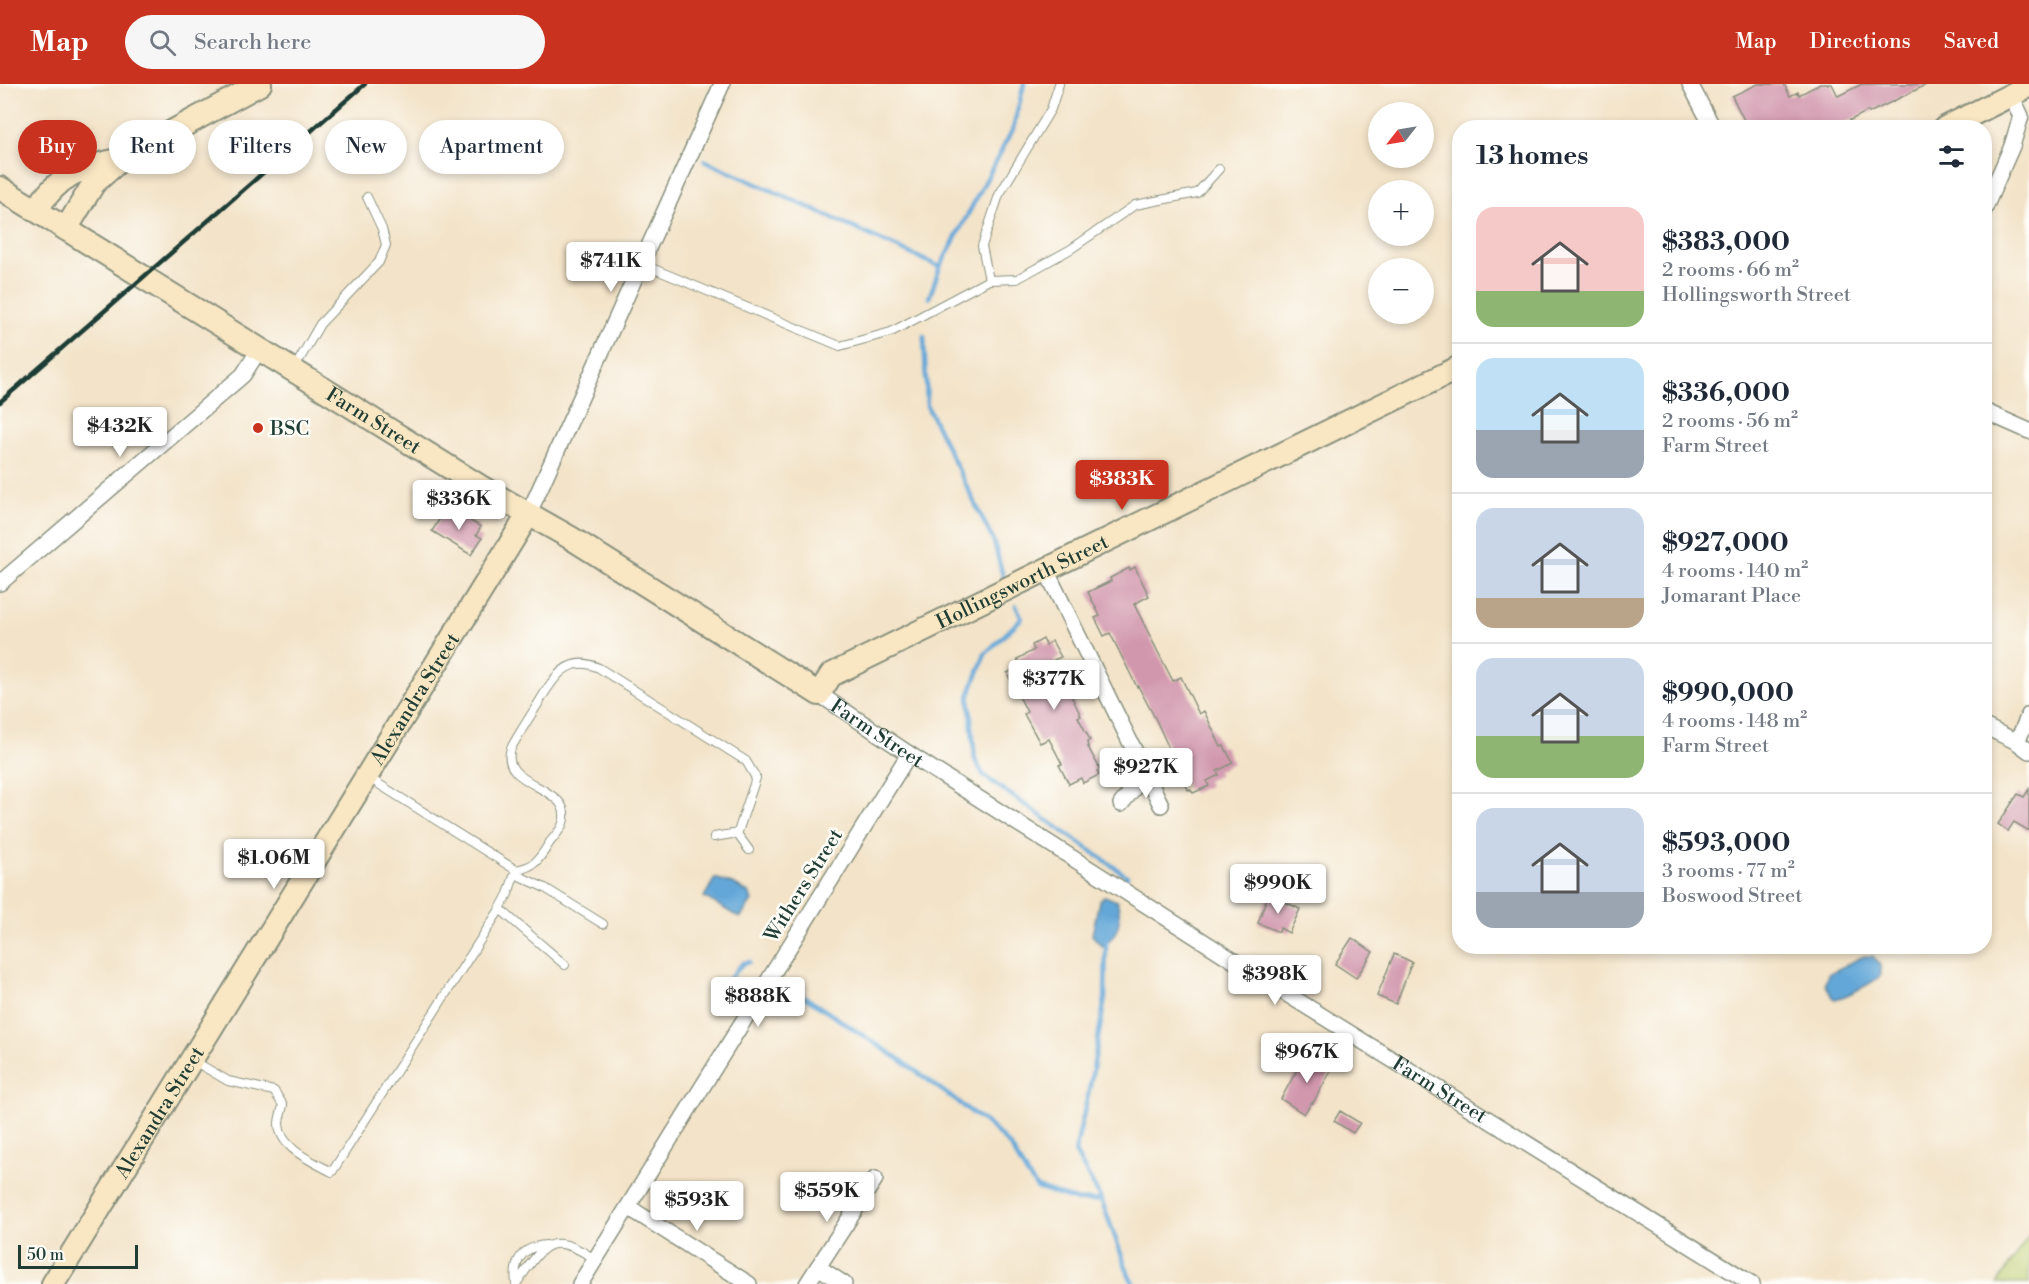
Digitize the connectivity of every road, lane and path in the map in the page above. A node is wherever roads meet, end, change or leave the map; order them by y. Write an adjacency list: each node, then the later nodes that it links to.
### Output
1 (260, 84): 6 (street)
2 (722, 84): 17 (street, Alexandra Street)
3 (1059, 84): 18 (lane)
4 (1690, 84): 7 (street)
5 (2017, 88): 8 (street); 13 (street)
6 (194, 120)
7 (1709, 120)
8 (1959, 120)
9 (109, 162): 15 (street)
10 (1220, 168): 18 (lane)
11 (109, 170): 16 (street)
12 (0, 188): 15 (street, Farm Street)
13 (1992, 192)
14 (367, 197): 20 (lane)
15 (36, 210): 16 (street, Farm Street)
16 (66, 229): 19 (street, Farm Street)
17 (642, 264): 18 (lane); 24 (street, Alexandra Street)
18 (988, 280)
19 (259, 350): 20 (street, Farm Street); 26 (street)
20 (293, 370): 24 (street, Farm Street)
21 (1452, 370): 25 (street, Hollingsworth Street)
22 (1992, 415): 23 (street)
23 (2029, 431)
24 (528, 515): 27 (street, Farm Street); 33 (street, Alexandra Street)
25 (1046, 570): 27 (street, Hollingsworth Street); 32 (street)
26 (0, 583)
27 (819, 694): 31 (street, Farm Street)
28 (2029, 715): 30 (street)
29 (1992, 730): 30 (street)
30 (2023, 747)
31 (909, 754): 45 (street, Withers Street); 54 (street, Farm Street)
32 (1146, 774): 34 (street); 35 (street)
33 (367, 777): 39 (lane); 43 (street, Alexandra Street)
34 (1121, 804)
35 (1161, 805)
36 (737, 835): 37 (lane); 38 (lane); 39 (lane)
37 (714, 837)
38 (748, 850)
39 (515, 872): 40 (lane); 41 (lane)
40 (500, 909): 42 (lane); 43 (lane)
41 (603, 924)
42 (565, 965)
43 (193, 1060): 48 (street, Alexandra Street)
44 (875, 1179): 47 (street)
45 (628, 1207): 46 (street, Withers Street); 51 (street)
46 (596, 1260): 49 (lane); 50 (street, Withers Street)
47 (818, 1267): 52 (street); 53 (street)
48 (53, 1284)
49 (516, 1284)
50 (580, 1284)
51 (749, 1284)
52 (807, 1284)
53 (844, 1284)
54 (1752, 1284)

